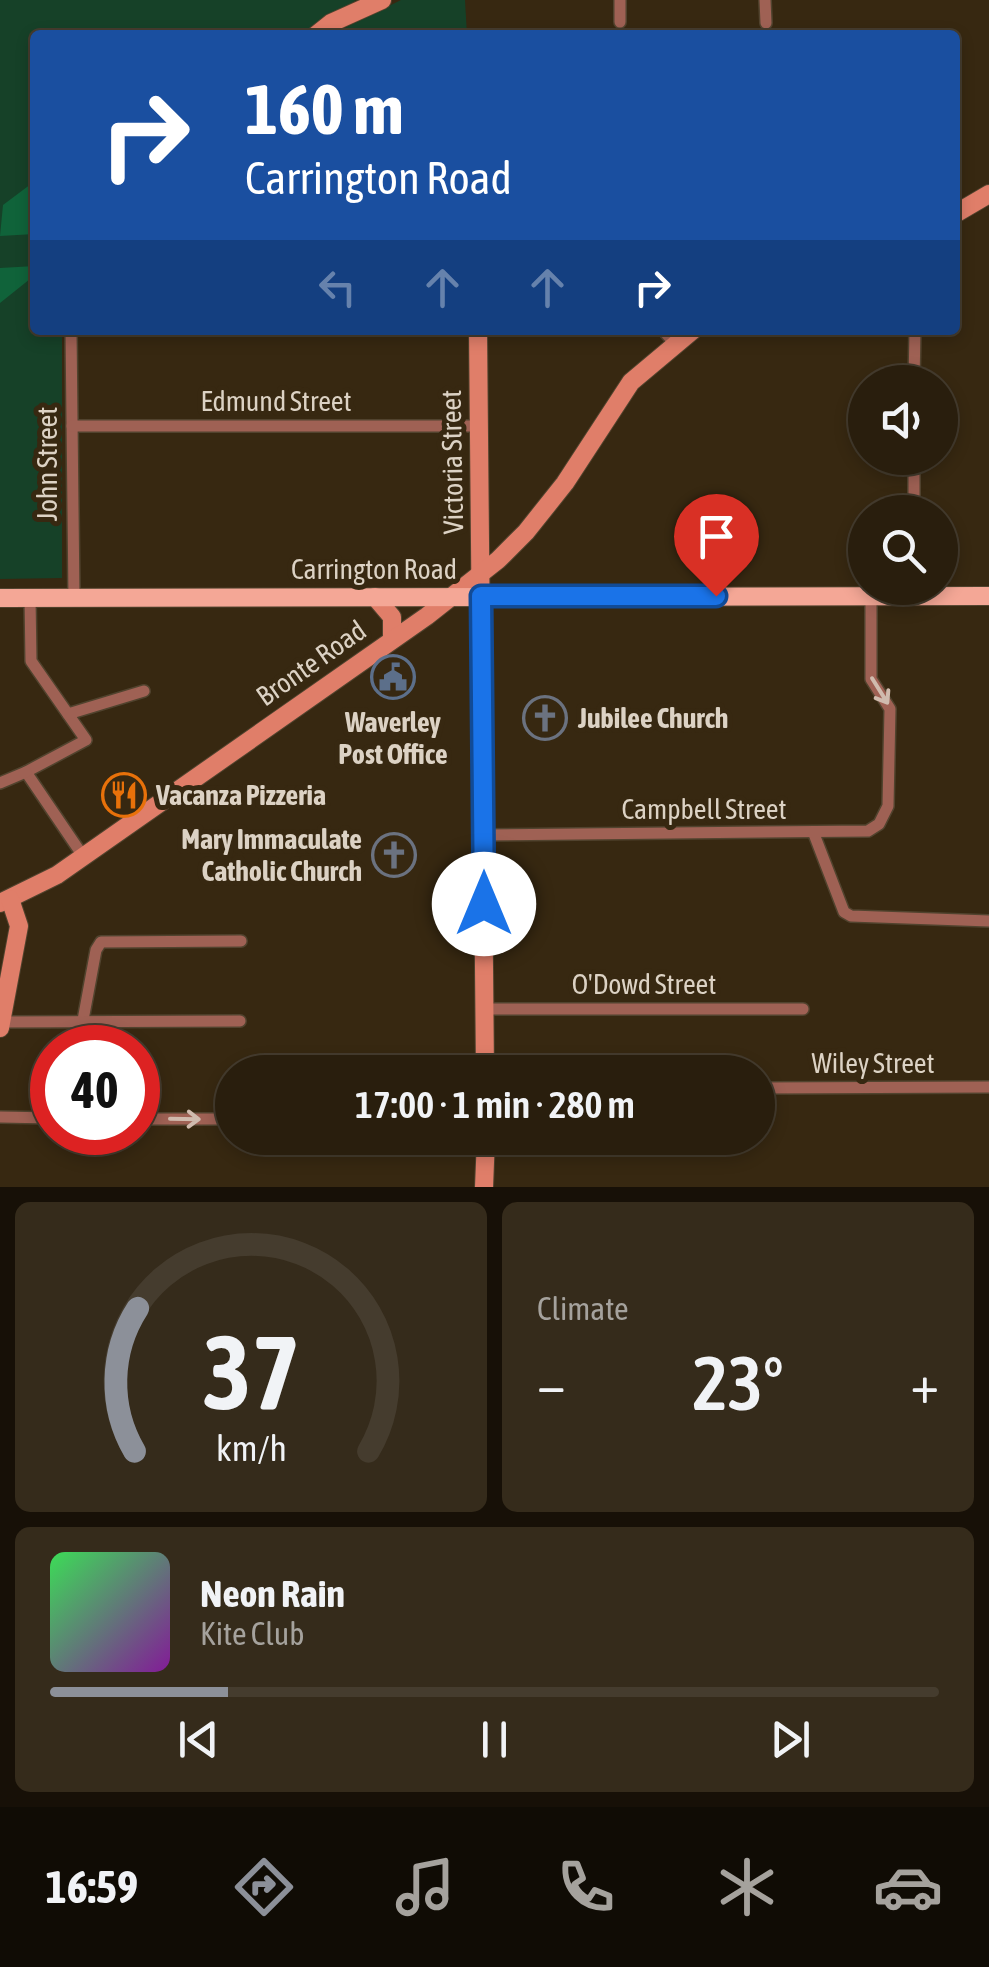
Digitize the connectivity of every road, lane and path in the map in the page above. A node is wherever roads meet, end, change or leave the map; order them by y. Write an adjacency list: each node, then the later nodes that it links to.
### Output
1 (382, 0): 6 (main road)
2 (620, 0): 4 (street)
3 (766, 0): 5 (street)
4 (620, 22)
5 (766, 24)
6 (322, 30)
7 (989, 194): 8 (main road)
8 (960, 211)
9 (71, 335): 14 (street, John Street)
10 (478, 335): 15 (main road, Victoria Street)
11 (915, 335): 13 (street)
12 (669, 337): 16 (main road, Bronte Road)
13 (914, 365)
14 (72, 426): 15 (street, Edmund Street); 25 (street, John Street)
15 (479, 426): 16 (main road, Victoria Street)
16 (480, 574): 18 (main road, Bronte Road); 19 (main road, Victoria Street)
17 (958, 594): 21 (main road, Carrington Road)
18 (453, 596): 19 (main road, Carrington Road); 22 (main road, Carrington Road); 27 (main road, Bronte Road)
19 (481, 596): 20 (main road, Carrington Road); 33 (main road, Victoria Street)
20 (848, 596)
21 (989, 596)
22 (375, 597): 25 (main road, Carrington Road); 27 (main road)
23 (0, 598): 24 (main road, Carrington Road)
24 (30, 598): 25 (main road, Carrington Road); 29 (street)
25 (74, 598)
26 (871, 605): 32 (street, one-way to 32)
27 (392, 640): 34 (main road, Bronte Road)
28 (144, 691): 29 (street)
29 (68, 714): 30 (street)
30 (26, 772): 31 (street); 34 (street)
31 (0, 783)
32 (814, 834): 33 (street, Campbell Street); 36 (street, Campbell Street)
33 (484, 835): 38 (main road, Victoria Street)
34 (84, 856): 35 (main road, Bronte Road)
35 (5, 901): 42 (main road, Bronte Road)
36 (989, 920)
37 (241, 941): 40 (street)
38 (485, 1008): 39 (street, O'Dowd Street); 43 (main road, Victoria Street)
39 (803, 1010)
40 (83, 1020): 41 (street); 42 (street)
41 (240, 1022)
42 (1, 1025)
43 (485, 1055)
44 (989, 1087): 45 (street, Wiley Street)
45 (775, 1088)
46 (0, 1117): 47 (street)
47 (30, 1118)
48 (160, 1118): 49 (street, one-way to 49)
49 (215, 1120)
50 (485, 1155): 51 (main road)
51 (484, 1187)

